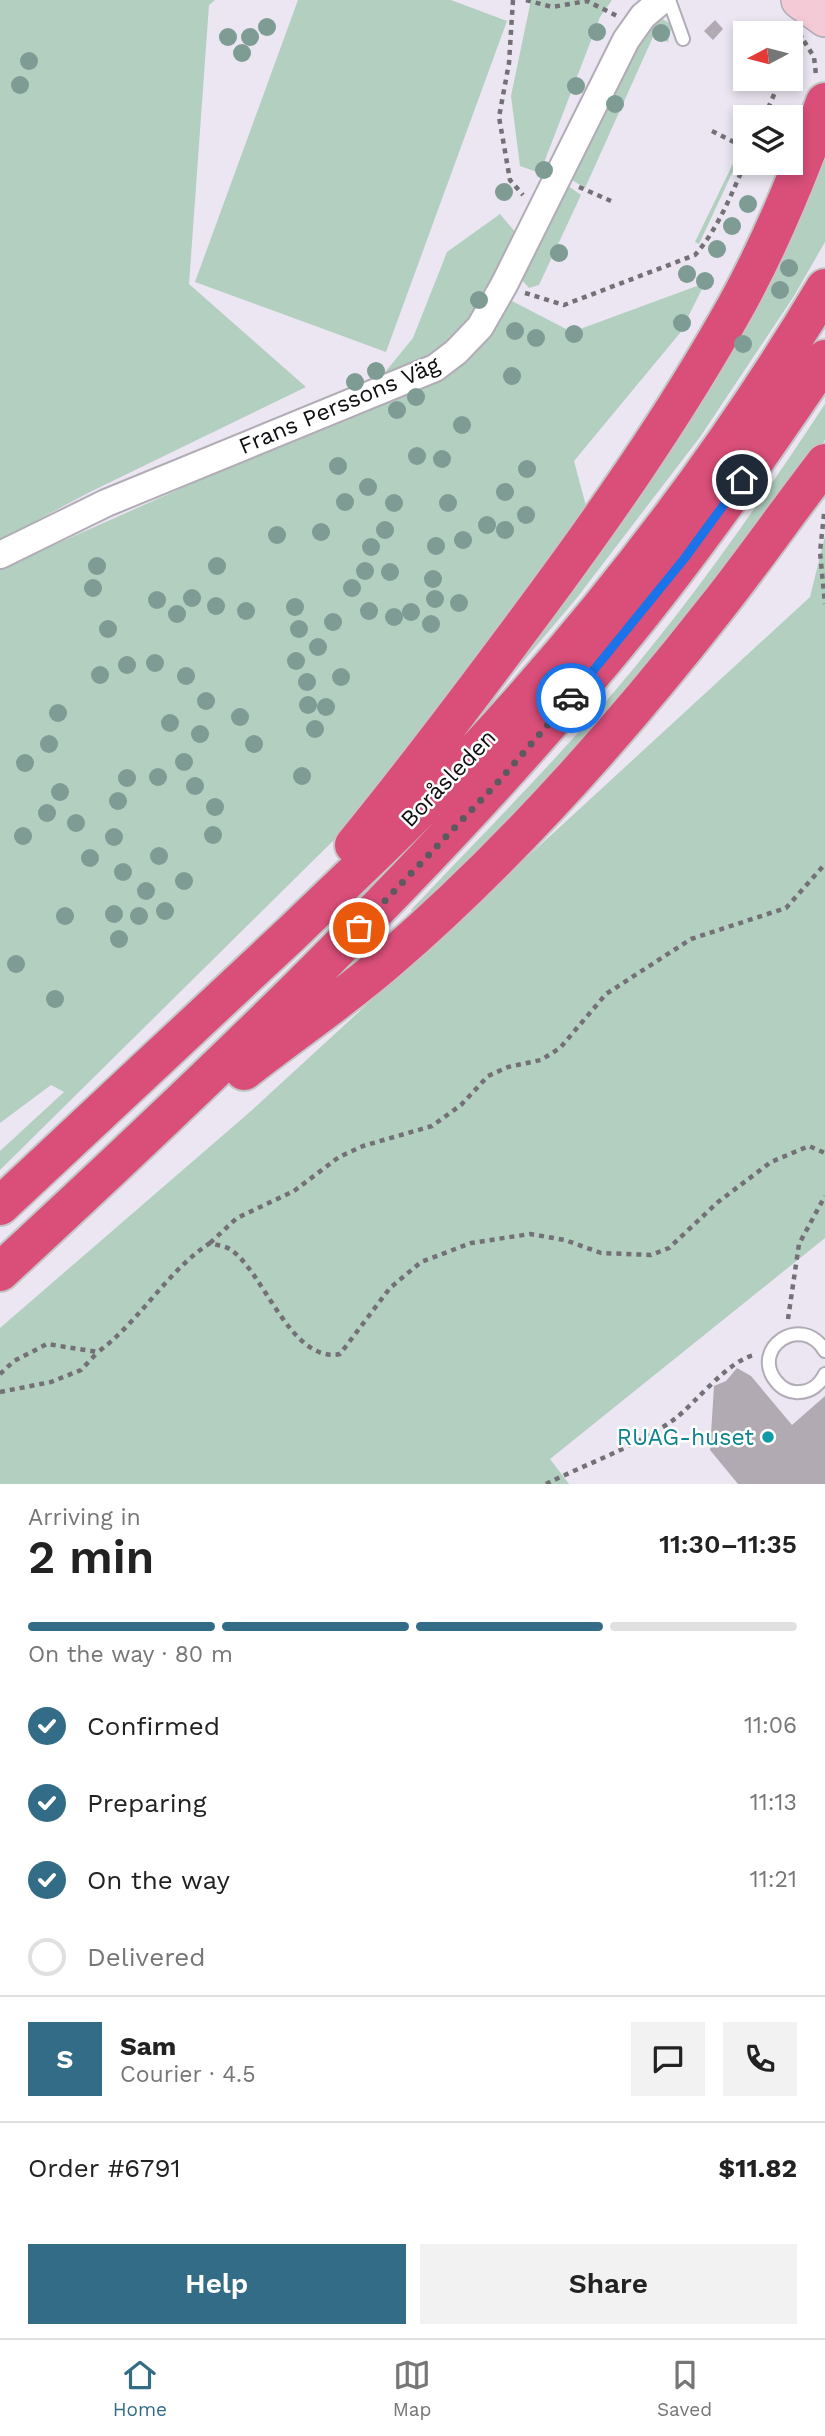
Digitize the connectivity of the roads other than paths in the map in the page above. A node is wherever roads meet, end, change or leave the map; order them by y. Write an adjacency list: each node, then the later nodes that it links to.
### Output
1 (662, 0): 10 (street, Frans Perssons Väg)
2 (669, 0): 5 (lane)
3 (800, 0): 4 (street)
4 (825, 18)
5 (683, 39)
6 (820, 91): 11 (highway)
7 (825, 288): 11 (highway, Boråsleden)
8 (825, 359): 12 (highway, Boråsleden)
9 (825, 463): 12 (highway)
10 (0, 555)
11 (246, 976): 13 (highway, Boråsleden)
12 (108, 1173): 14 (highway, Boråsleden)
13 (0, 1206)
14 (0, 1272)
15 (821, 1336): 16 (lane); 17 (lane)
16 (825, 1351)
17 (825, 1374)

